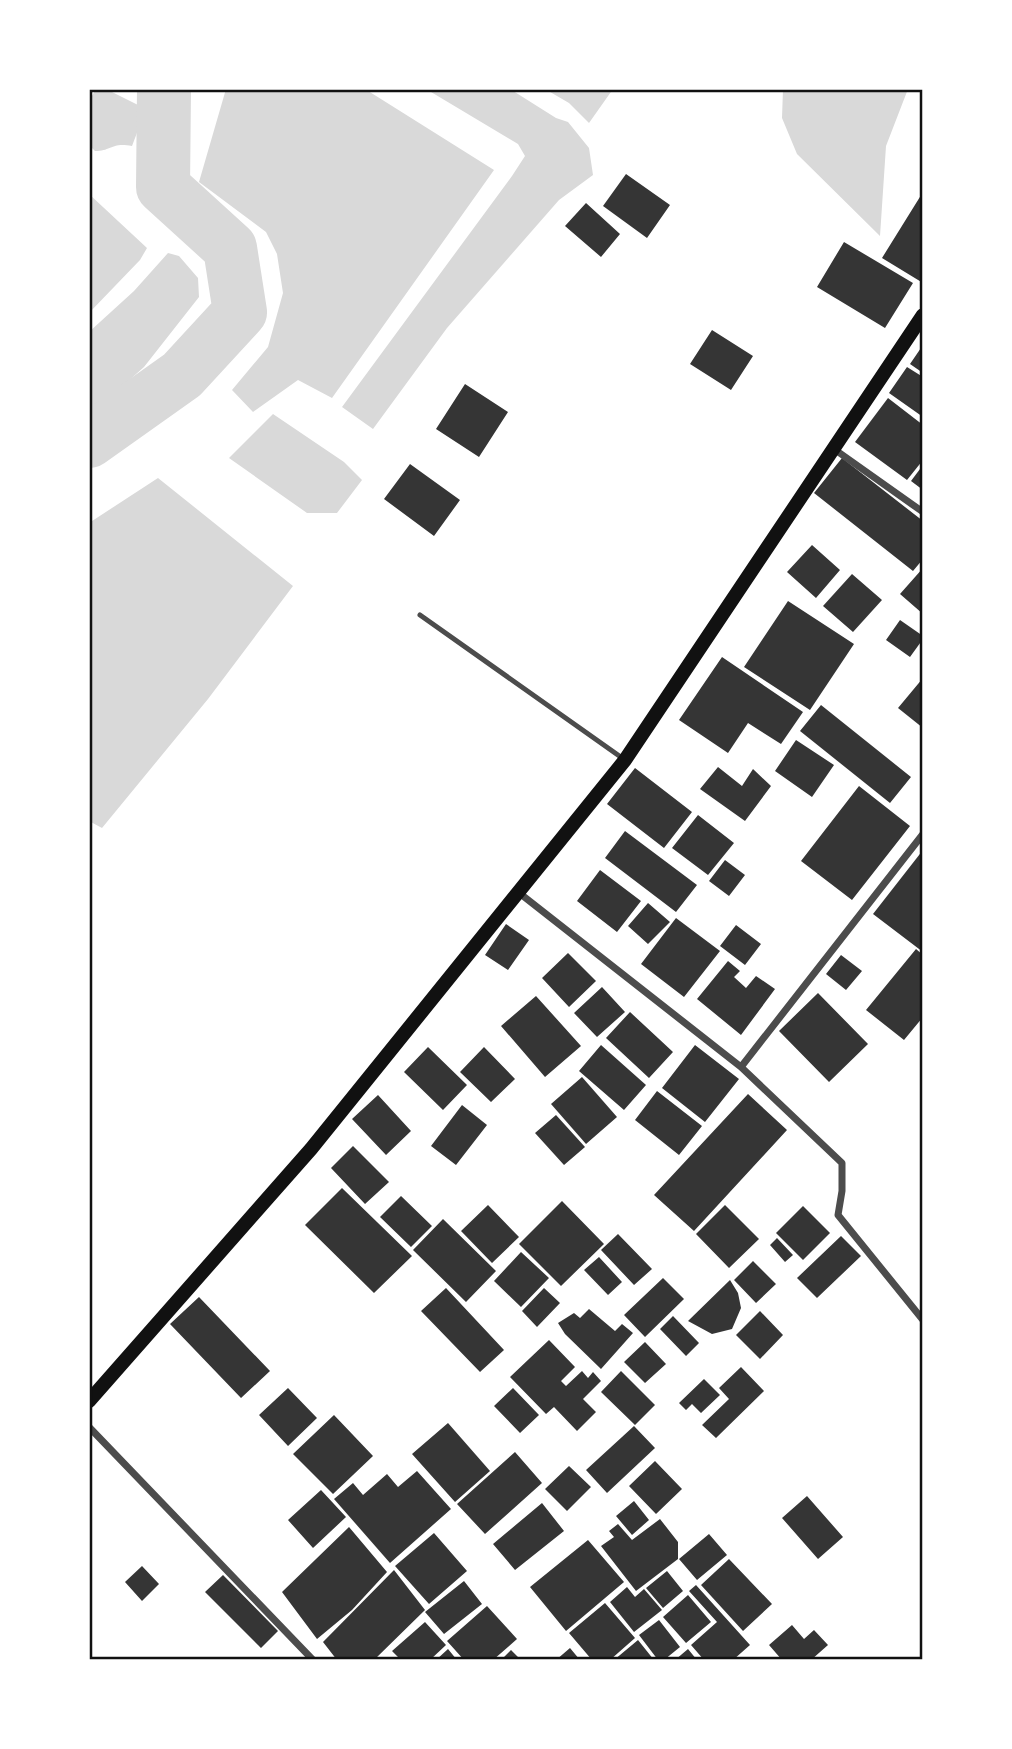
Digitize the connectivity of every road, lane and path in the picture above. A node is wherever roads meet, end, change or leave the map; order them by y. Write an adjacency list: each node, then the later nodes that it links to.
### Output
1 (923, 315): 2 (main road)
2 (834, 449): 3 (street); 5 (main road)
3 (923, 512)
4 (421, 615): 5 (lane)
5 (625, 760): 7 (main road)
6 (923, 834): 8 (street)
7 (518, 892): 8 (street); 10 (main road)
8 (741, 1067): 9 (street)
9 (923, 1320)
10 (89, 1401)
11 (89, 1427): 12 (street)
12 (313, 1660)

